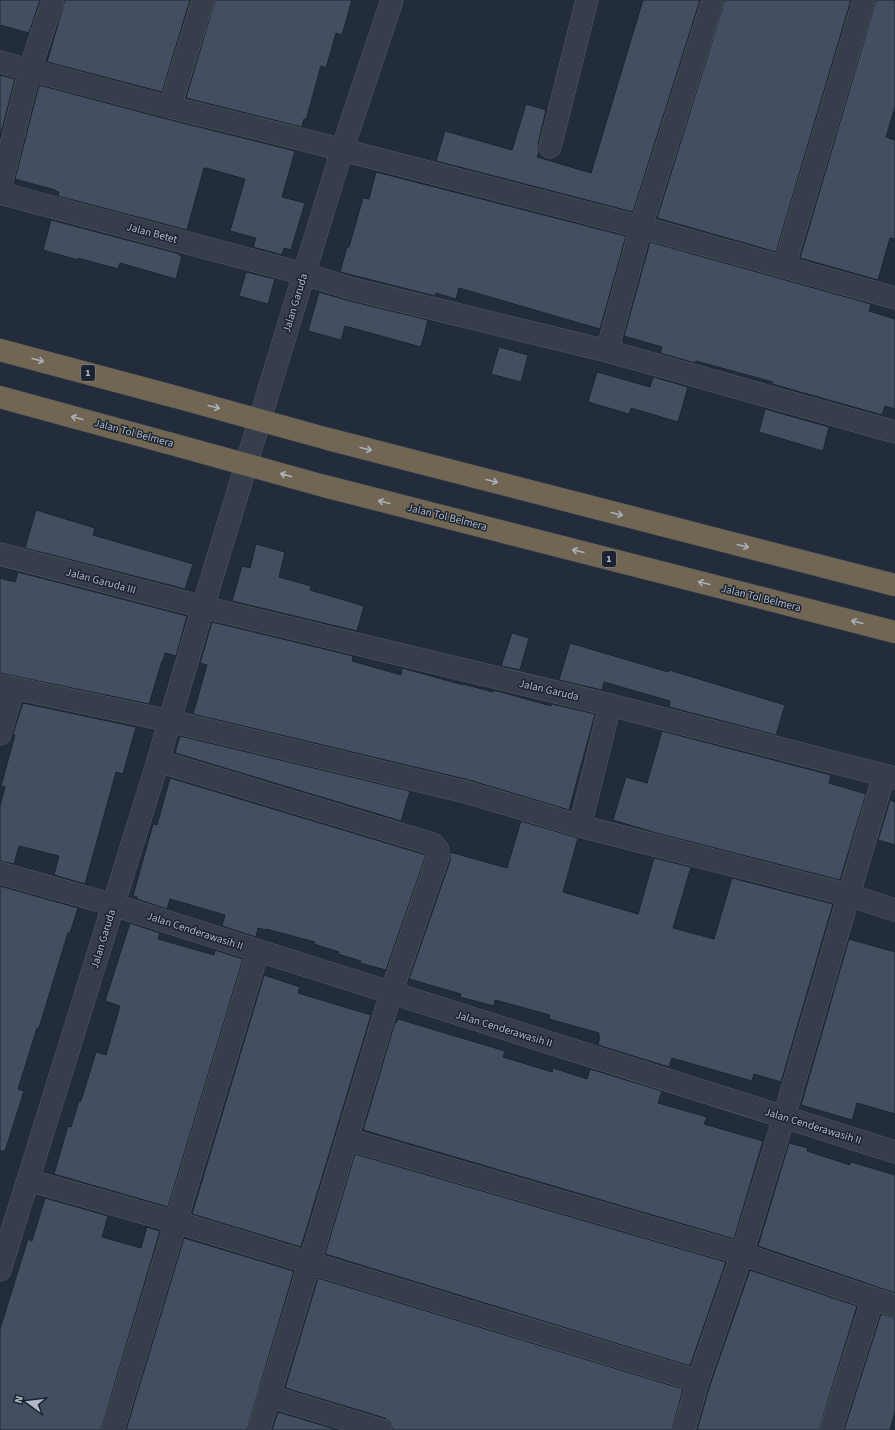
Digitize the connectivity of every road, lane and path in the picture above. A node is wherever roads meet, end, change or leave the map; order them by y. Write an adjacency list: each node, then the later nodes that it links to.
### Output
1 (53, 0): 8 (street)
2 (203, 0): 9 (street)
3 (392, 0): 11 (street, Jalan Garuda)
4 (587, 0): 10 (street)
5 (713, 0): 14 (street)
6 (864, 0): 15 (street)
7 (0, 62): 8 (street)
8 (30, 69): 9 (street); 12 (street)
9 (170, 107): 11 (street)
10 (550, 147)
11 (342, 150): 14 (street); 16 (street, Jalan Garuda)
12 (0, 189)
13 (0, 193): 16 (street, Jalan Betet)
14 (641, 227): 15 (street); 19 (street)
15 (784, 267): 17 (street)
16 (304, 274): 19 (street, Jalan Betet); 24 (street, Jalan Garuda)
17 (895, 298)
18 (0, 350): 23 (highway, 1, one-way to 23, bridge)
19 (608, 351): 21 (street, Jalan Betet)
20 (0, 397): 25 (highway, Jalan Tol Belmera / 1, one-way to 20, bridge)
21 (895, 432)
22 (0, 554): 24 (street, Jalan Garuda III)
23 (895, 585)
24 (203, 607): 27 (street, Jalan Garuda); 28 (street, Jalan Garuda)
25 (895, 632)
26 (7, 686): 28 (street); 29 (street)
27 (610, 705): 31 (street, Jalan Garuda); 32 (street)
28 (170, 721): 30 (street, Jalan Garuda); 32 (street)
29 (0, 734)
30 (158, 761): 35 (street, Jalan Garuda); 38 (street)
31 (890, 777): 34 (street)
32 (580, 826): 34 (street)
33 (0, 873): 35 (street, Jalan Cenderawasih II)
34 (849, 895): 36 (street); 39 (street)
35 (114, 905): 37 (street, Jalan Cenderawasih II); 42 (street, Jalan Garuda)
36 (895, 910)
37 (258, 951): 38 (street, Jalan Cenderawasih II); 43 (street)
38 (391, 994): 39 (street, Jalan Cenderawasih II); 40 (street)
39 (784, 1117): 41 (street, Jalan Cenderawasih II); 44 (street)
40 (347, 1139): 44 (street); 45 (street)
41 (895, 1152)
42 (28, 1180): 43 (street); 46 (street, Jalan Garuda)
43 (176, 1222): 45 (street); 51 (street)
44 (742, 1254): 47 (street); 49 (street)
45 (310, 1263): 49 (street); 50 (street)
46 (0, 1270)
47 (873, 1298): 48 (street); 55 (street)
48 (895, 1306)
49 (698, 1381): 54 (street)
50 (269, 1396): 52 (street); 53 (street)
51 (113, 1430)
52 (259, 1430)
53 (381, 1430)
54 (684, 1430)
55 (831, 1430)

